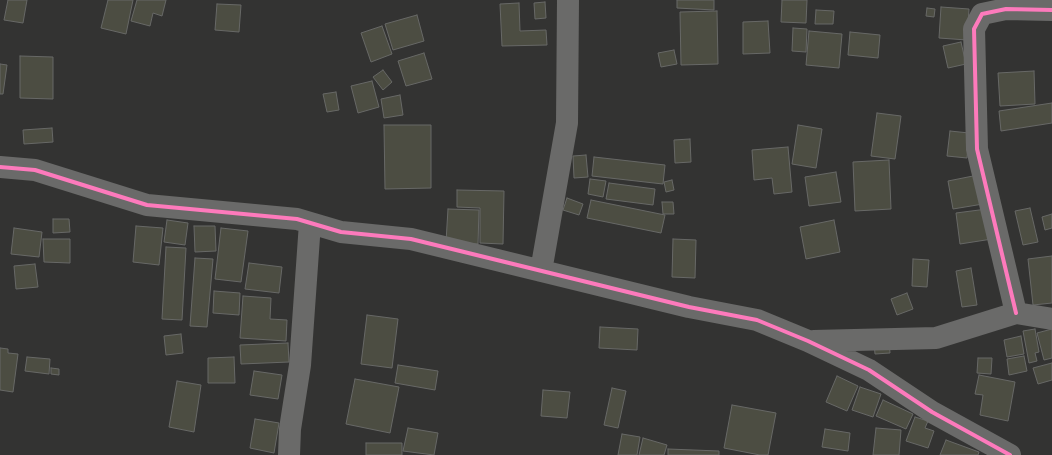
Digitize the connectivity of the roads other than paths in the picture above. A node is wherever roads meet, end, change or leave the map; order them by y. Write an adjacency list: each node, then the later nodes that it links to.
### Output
1 (568, 0): 6 (street)
2 (981, 7): 3 (street); 7 (street)
3 (1052, 10)
4 (0, 167): 5 (street)
5 (310, 223): 6 (street); 10 (street)
6 (541, 271): 9 (street)
7 (1016, 313): 8 (street); 9 (street)
8 (1052, 319)
9 (808, 341): 11 (street)
10 (289, 455)
11 (1010, 455)

